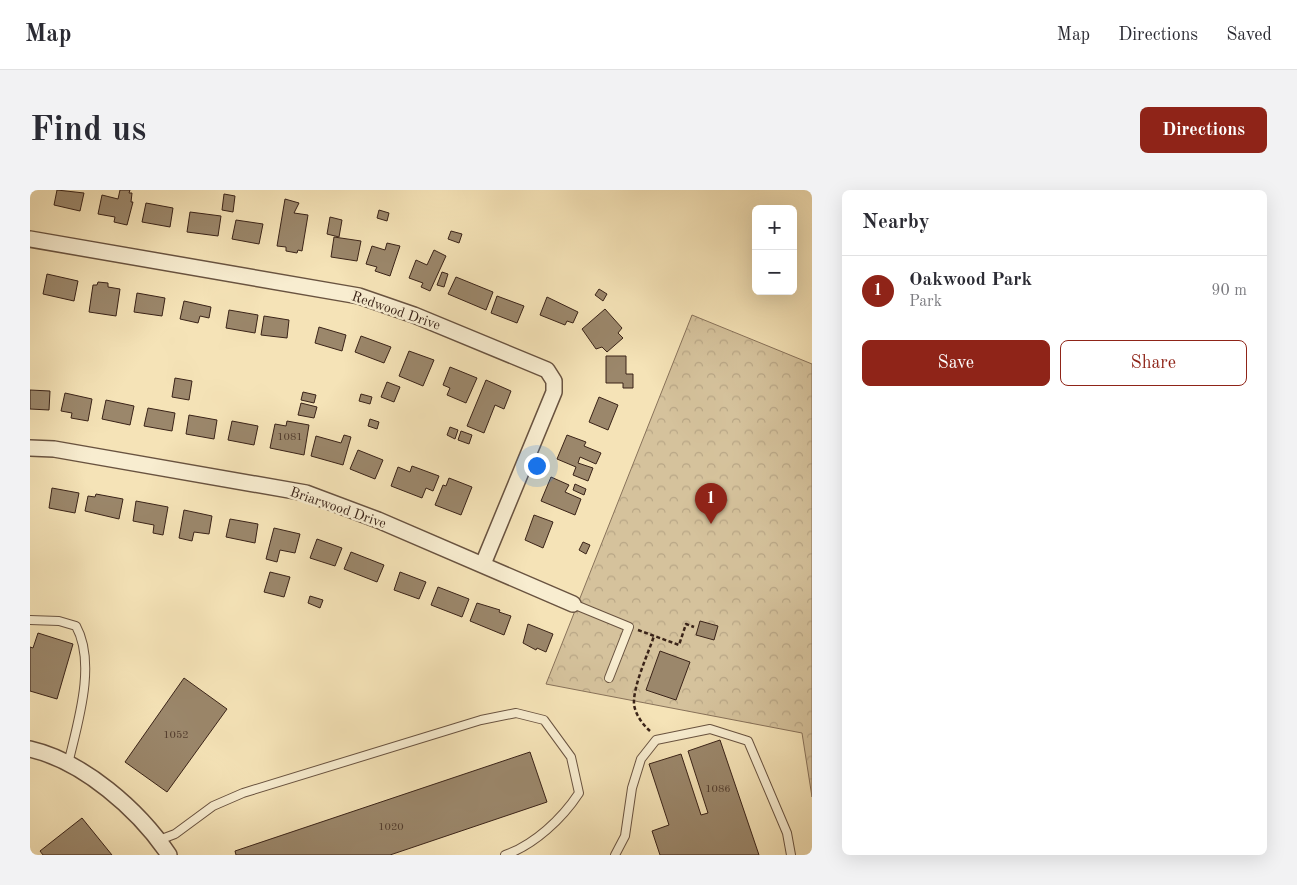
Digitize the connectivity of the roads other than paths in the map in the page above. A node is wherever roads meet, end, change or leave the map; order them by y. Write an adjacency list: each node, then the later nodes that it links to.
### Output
1 (30, 239): 3 (street, Redwood Drive)
2 (30, 448): 3 (street, Briarwood Drive)
3 (483, 564): 4 (street, Briarwood Drive)
4 (573, 604): 6 (lane)
5 (30, 620): 8 (lane)
6 (609, 678)
7 (30, 749): 8 (street)
8 (68, 764): 9 (street)
9 (159, 840): 10 (street); 11 (lane)
10 (169, 855)
11 (505, 855)
12 (615, 855): 13 (lane)
13 (791, 855)

